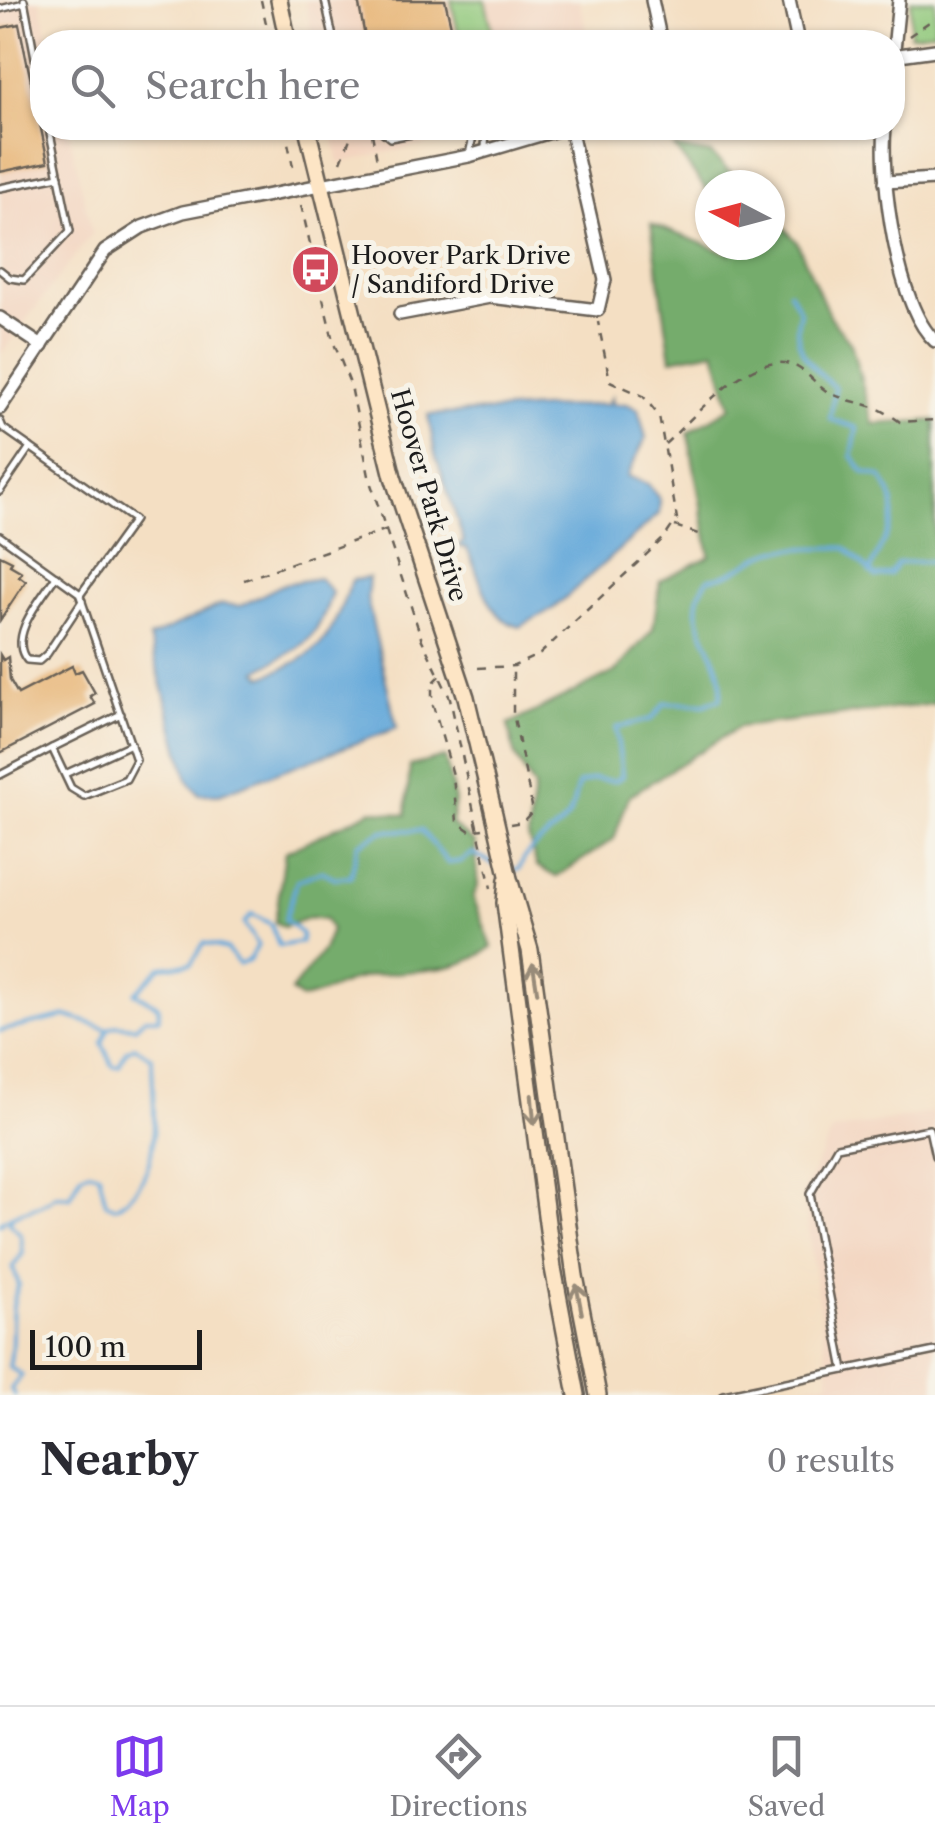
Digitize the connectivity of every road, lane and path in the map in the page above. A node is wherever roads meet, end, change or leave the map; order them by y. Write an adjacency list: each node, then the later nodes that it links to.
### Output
1 (260, 0): 10 (path)
2 (279, 0): 11 (street)
3 (324, 0): 12 (lane)
4 (652, 0): 13 (street)
5 (789, 0): 14 (street)
6 (899, 0): 15 (street)
7 (24, 2): 8 (lane); 16 (lane)
8 (0, 8)
9 (935, 18): 17 (path)
10 (267, 30)
11 (285, 30)
12 (331, 30)
13 (658, 30)
14 (795, 30)
15 (896, 30)
16 (30, 33)
17 (905, 47)
18 (935, 50): 19 (street)
19 (905, 55)
20 (52, 140): 35 (lane)
21 (287, 140): 33 (path)
22 (310, 140): 38 (street, Hoover Park Drive)
23 (349, 140): 32 (path)
24 (375, 140): 34 (path)
25 (472, 140): 31 (lane)
26 (486, 140): 30 (lane)
27 (525, 140): 30 (street)
28 (570, 140): 42 (street)
29 (885, 140): 37 (street)
30 (486, 151): 31 (street)
31 (469, 156): 34 (street)
32 (341, 162)
33 (292, 167)
34 (379, 174): 38 (street)
35 (59, 176): 39 (lane); 41 (lane)
36 (935, 179): 37 (street)
37 (885, 182): 45 (street)
38 (320, 186): 46 (street); 53 (street, Hoover Park Drive)
39 (0, 188)
40 (301, 205): 55 (path)
41 (0, 270)
42 (598, 310): 43 (street); 50 (path)
43 (400, 314)
44 (0, 318): 46 (street)
45 (935, 341)
46 (42, 346): 47 (street)
47 (0, 408)
48 (0, 420): 51 (lane)
49 (935, 420): 50 (path)
50 (664, 445): 54 (path)
51 (30, 447): 52 (lane); 60 (lane)
52 (0, 491)
53 (408, 522): 55 (path); 67 (street, Hoover Park Drive, bridge)
54 (672, 525): 56 (path); 61 (path)
55 (386, 530): 59 (path); 68 (path, bridge)
56 (698, 534)
57 (0, 536): 58 (lane)
58 (56, 576): 60 (lane); 60 (lane)
59 (244, 580)
60 (82, 598): 62 (lane)
61 (478, 668)
62 (122, 714): 63 (lane); 64 (lane)
63 (130, 744): 65 (lane); 65 (lane)
64 (52, 748): 65 (lane); 66 (lane)
65 (64, 774)
66 (0, 775)
67 (508, 874): 73 (street, Hoover Park Drive, one-way to 73); 74 (street, Hoover Park Drive, one-way to 67)
68 (491, 888)
69 (935, 1156): 71 (lane)
70 (935, 1351): 71 (lane)
71 (844, 1370): 72 (lane)
72 (755, 1392): 75 (lane)
73 (577, 1395)
74 (598, 1395)
75 (724, 1395)

